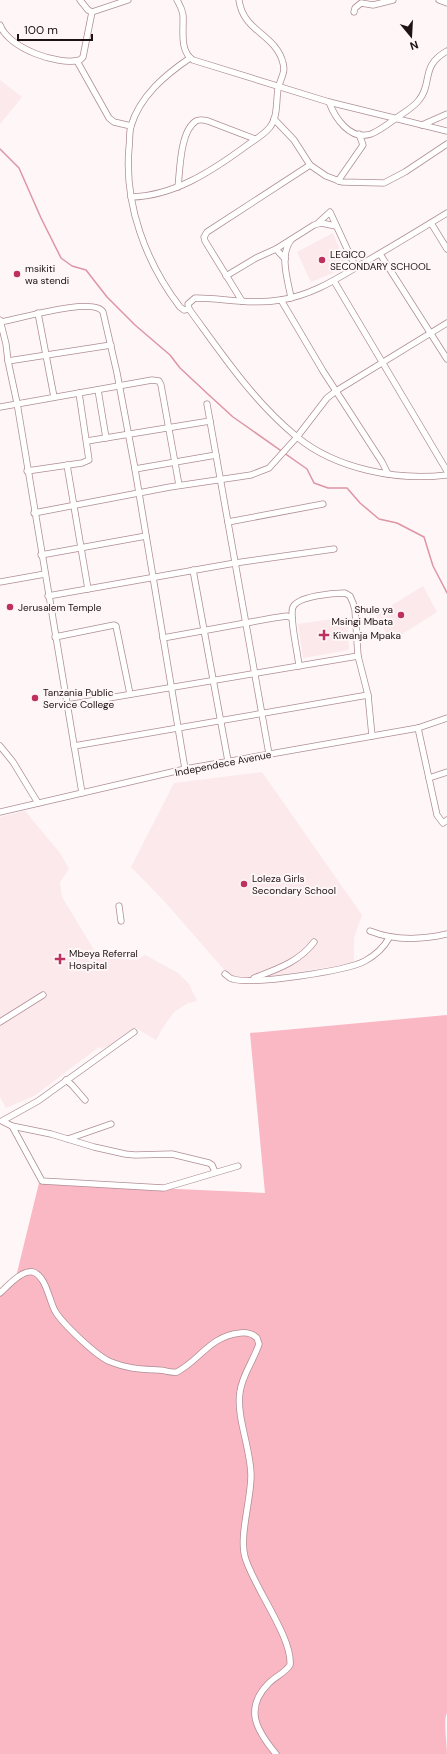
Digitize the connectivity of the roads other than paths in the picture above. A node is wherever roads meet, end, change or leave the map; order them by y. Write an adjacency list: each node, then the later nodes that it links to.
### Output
1 (80, 0): 8 (street)
2 (128, 0): 8 (street)
3 (177, 0): 12 (street)
4 (239, 0): 14 (street)
5 (393, 0): 9 (street)
6 (439, 0): 7 (street)
7 (447, 3)
8 (92, 12): 13 (street)
9 (354, 12)
10 (0, 25): 13 (street)
11 (447, 51): 17 (street)
12 (190, 58): 14 (street); 20 (street)
13 (76, 61): 20 (street)
14 (278, 87): 15 (street); 18 (street)
15 (330, 102): 17 (street); 22 (street)
16 (447, 114): 19 (street)
17 (396, 118): 19 (street); 22 (street)
18 (274, 119): 23 (street); 25 (street)
19 (422, 125): 21 (street)
20 (131, 126): 28 (street)
21 (447, 131)
22 (359, 134): 26 (street)
23 (255, 139): 27 (street); 27 (street)
24 (447, 144): 26 (street)
25 (310, 165): 26 (street); 39 (street)
26 (338, 181)
27 (178, 187): 28 (street)
28 (131, 197): 44 (street)
29 (447, 213): 31 (street)
30 (318, 223): 32 (street); 32 (street); 33 (street)
31 (431, 223): 35 (street); 36 (street)
32 (336, 226): 38 (street)
33 (294, 237): 34 (street); 37 (street)
34 (276, 249): 37 (street); 39 (street)
35 (447, 249)
36 (380, 254): 38 (street); 48 (street)
37 (285, 259): 41 (street)
38 (356, 268): 40 (street)
39 (226, 276): 43 (street)
40 (334, 281): 41 (street); 53 (street)
41 (291, 298): 42 (street)
42 (281, 300): 43 (street); 56 (street)
43 (242, 301): 44 (street)
44 (189, 309): 65 (street)
45 (38, 313): 46 (street); 49 (street); 50 (street)
46 (0, 321): 52 (street)
47 (447, 323): 48 (street)
48 (431, 333): 51 (street); 53 (street)
49 (111, 344): 50 (street); 54 (street)
50 (46, 355): 52 (street); 58 (street)
51 (447, 359)
52 (8, 362): 59 (street)
53 (382, 362): 56 (street); 72 (street)
54 (119, 386): 55 (street); 63 (street); 64 (street)
55 (98, 390): 57 (street); 66 (street)
56 (336, 391): 65 (street); 74 (street)
57 (79, 393): 58 (street); 67 (street)
58 (54, 397): 59 (street)
59 (17, 403): 61 (street); 73 (street)
60 (207, 404): 62 (street)
61 (0, 407)
62 (210, 421): 63 (street); 68 (street)
63 (170, 428): 64 (street); 69 (street)
64 (128, 435): 66 (street); 71 (street)
65 (297, 437): 74 (street); 76 (street)
66 (106, 438): 67 (street)
67 (87, 442): 70 (street)
68 (216, 455): 69 (street); 76 (street)
69 (175, 462): 71 (street); 77 (street)
70 (67, 465): 73 (street); 80 (street)
71 (135, 469): 78 (street)
72 (447, 471)
73 (27, 472): 81 (street)
74 (388, 474): 75 (street)
75 (447, 475)
76 (221, 480): 77 (street); 82 (street)
77 (179, 485): 78 (street)
78 (138, 493): 80 (street); 83 (street)
79 (323, 504): 82 (street)
80 (73, 505): 81 (street); 84 (street)
81 (34, 513): 86 (street)
82 (228, 522): 87 (street)
83 (146, 536): 84 (street); 90 (street)
84 (80, 547): 86 (street); 92 (street)
85 (334, 549): 87 (street)
86 (41, 555): 89 (street)
87 (235, 562): 88 (street); 95 (street)
88 (193, 570): 90 (street); 96 (street)
89 (44, 574): 91 (street); 93 (street)
90 (153, 578): 92 (street); 98 (street)
91 (0, 582)
92 (88, 589): 93 (street)
93 (48, 596): 97 (street)
94 (292, 618): 95 (street); 99 (street); 100 (street)
95 (246, 623): 96 (street); 101 (street)
96 (204, 630): 98 (street); 102 (street)
97 (55, 637): 104 (street); 106 (street)
98 (163, 638): 103 (street)
99 (358, 656): 100 (street); 105 (street)
100 (300, 666): 101 (street)
101 (255, 673): 102 (street); 107 (street)
102 (213, 680): 103 (street); 109 (street)
103 (171, 687): 104 (street); 110 (street)
104 (130, 694): 106 (street)
105 (368, 695): 107 (street); 112 (street)
106 (67, 705): 113 (street)
107 (262, 714): 109 (street); 115 (street)
108 (447, 718): 111 (street, Independece Avenue)
109 (220, 721): 110 (street); 116 (street)
110 (178, 728): 113 (street); 117 (street)
111 (418, 728): 112 (street, Independece Avenue); 119 (street)
112 (372, 736): 115 (street, Independece Avenue)
113 (74, 746): 120 (street)
114 (1, 748): 121 (street)
115 (269, 754): 116 (street, Independece Avenue)
116 (228, 761): 117 (street, Independece Avenue)
117 (185, 769): 120 (street, Independece Avenue)
118 (447, 772): 119 (street)
119 (429, 778): 123 (street)
120 (82, 793): 121 (street, Independece Avenue)
121 (38, 803): 122 (street, Independece Avenue)
122 (0, 812)
123 (447, 820)
124 (119, 906): 125 (street)
125 (120, 921)
126 (370, 931): 128 (street)
127 (447, 934): 128 (street)
128 (389, 938): 131 (street)
129 (314, 942): 131 (street)
130 (225, 974): 131 (street)
131 (251, 980)
132 (43, 995): 133 (street)
133 (0, 1022)
134 (134, 1032): 135 (street)
135 (66, 1080): 136 (street); 137 (street)
136 (86, 1100)
137 (1, 1120): 139 (street)
138 (111, 1124): 140 (street)
139 (12, 1126): 140 (street); 142 (street)
140 (68, 1140): 142 (street)
141 (238, 1166): 142 (street)
142 (216, 1172)
143 (0, 1293): 144 (street)
144 (276, 1754)

